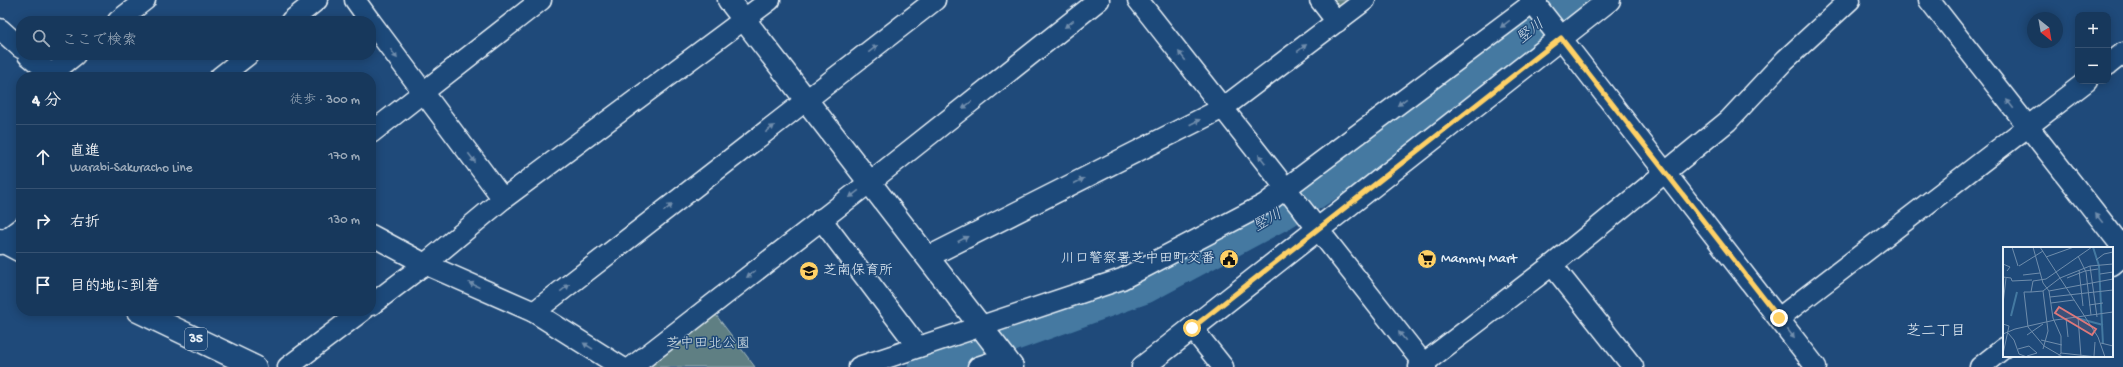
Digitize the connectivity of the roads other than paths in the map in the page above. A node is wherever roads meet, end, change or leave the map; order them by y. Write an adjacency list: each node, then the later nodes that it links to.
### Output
1 (145, 0): 16 (street)
2 (317, 0): 17 (street)
3 (355, 0): 18 (street)
4 (541, 0): 34 (street)
5 (729, 0): 19 (main road)
6 (770, 0): 19 (street)
7 (935, 0): 35 (street, one-way to 7)
8 (1100, 0): 40 (street, one-way to 40)
9 (1138, 0): 36 (street, one-way to 9)
10 (1320, 0): 20 (street)
11 (1365, 0): 20 (street)
12 (1609, 0): 23 (main road)
13 (1850, 0): 39 (street)
14 (1929, 0): 37 (street, one-way to 14)
15 (1535, 3): 23 (main road); 41 (street, one-way to 41)
16 (124, 16)
17 (297, 16)
18 (367, 16)
19 (744, 20): 35 (main road); 42 (street)
20 (1337, 22): 36 (street, one-way to 20)
21 (0, 29): 24 (street)
22 (376, 29): 34 (street, one-way to 34)
23 (1558, 35): 39 (street); 44 (main road)
24 (16, 43)
25 (2123, 53): 29 (street)
26 (34, 60): 30 (street)
27 (70, 60): 31 (street)
28 (242, 60): 32 (street)
29 (2111, 63)
30 (47, 72)
31 (56, 72)
32 (226, 72)
33 (2083, 84): 37 (street)
34 (424, 93): 38 (street); 42 (street, one-way to 42)
35 (806, 101): 40 (main road); 55 (street, one-way to 35)
36 (1222, 108): 41 (street, one-way to 36); 50 (street, one-way to 36)
37 (2028, 126): 48 (street, one-way to 37); 58 (street)
38 (376, 129)
39 (1666, 171): 53 (street); 58 (street)
40 (870, 182): 43 (street, one-way to 43); 50 (main road)
41 (1288, 192): 44 (street); 60 (street)
42 (503, 199): 51 (street)
43 (821, 219): 61 (street); 68 (street, one-way to 68)
44 (1313, 224): 59 (main road); 64 (street, one-way to 44)
45 (16, 233): 47 (street)
46 (376, 238): 51 (street)
47 (6, 244)
48 (2123, 248)
49 (2123, 256): 52 (street)
50 (928, 257): 60 (main road)
51 (425, 264): 54 (street); 55 (street, one-way to 51)
52 (2113, 264)
53 (1552, 265): 64 (street); 73 (street)
54 (376, 300)
55 (534, 312): 67 (street, one-way to 55)
56 (148, 316): 65 (main road, 35)
57 (355, 316): 66 (street)
58 (1779, 318): 74 (street, one-way to 74)
59 (1192, 328): 71 (main road); 72 (street)
60 (984, 329): 61 (street); 63 (main road)
61 (918, 347): 69 (street)
62 (2003, 349): 75 (street)
63 (1006, 359): 70 (street)
64 (1423, 366)
65 (255, 367)
66 (288, 367)
67 (622, 367)
68 (632, 367)
69 (859, 367)
70 (978, 367)
71 (1143, 367)
72 (1223, 367)
73 (1634, 367)
74 (1816, 367)
75 (1980, 367)

